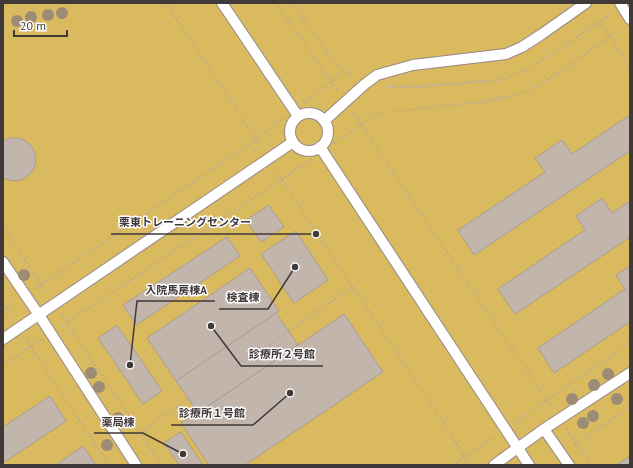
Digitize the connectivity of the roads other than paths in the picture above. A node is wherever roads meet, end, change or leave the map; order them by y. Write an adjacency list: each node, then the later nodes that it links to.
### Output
1 (222, 3): 5 (lane)
2 (586, 3): 6 (lane)
3 (620, 3): 4 (lane)
4 (630, 19)
5 (296, 113): 6 (lane); 7 (lane)
6 (324, 121): 8 (lane)
7 (293, 142): 8 (lane); 10 (lane)
8 (321, 149): 14 (lane)
9 (3, 262): 10 (lane)
10 (39, 315): 11 (lane); 15 (lane)
11 (3, 339)
12 (630, 373): 13 (lane)
13 (544, 429): 14 (lane); 18 (lane)
14 (518, 448): 16 (lane); 17 (lane)
15 (136, 465)
16 (495, 465)
17 (529, 465)
18 (569, 465)

